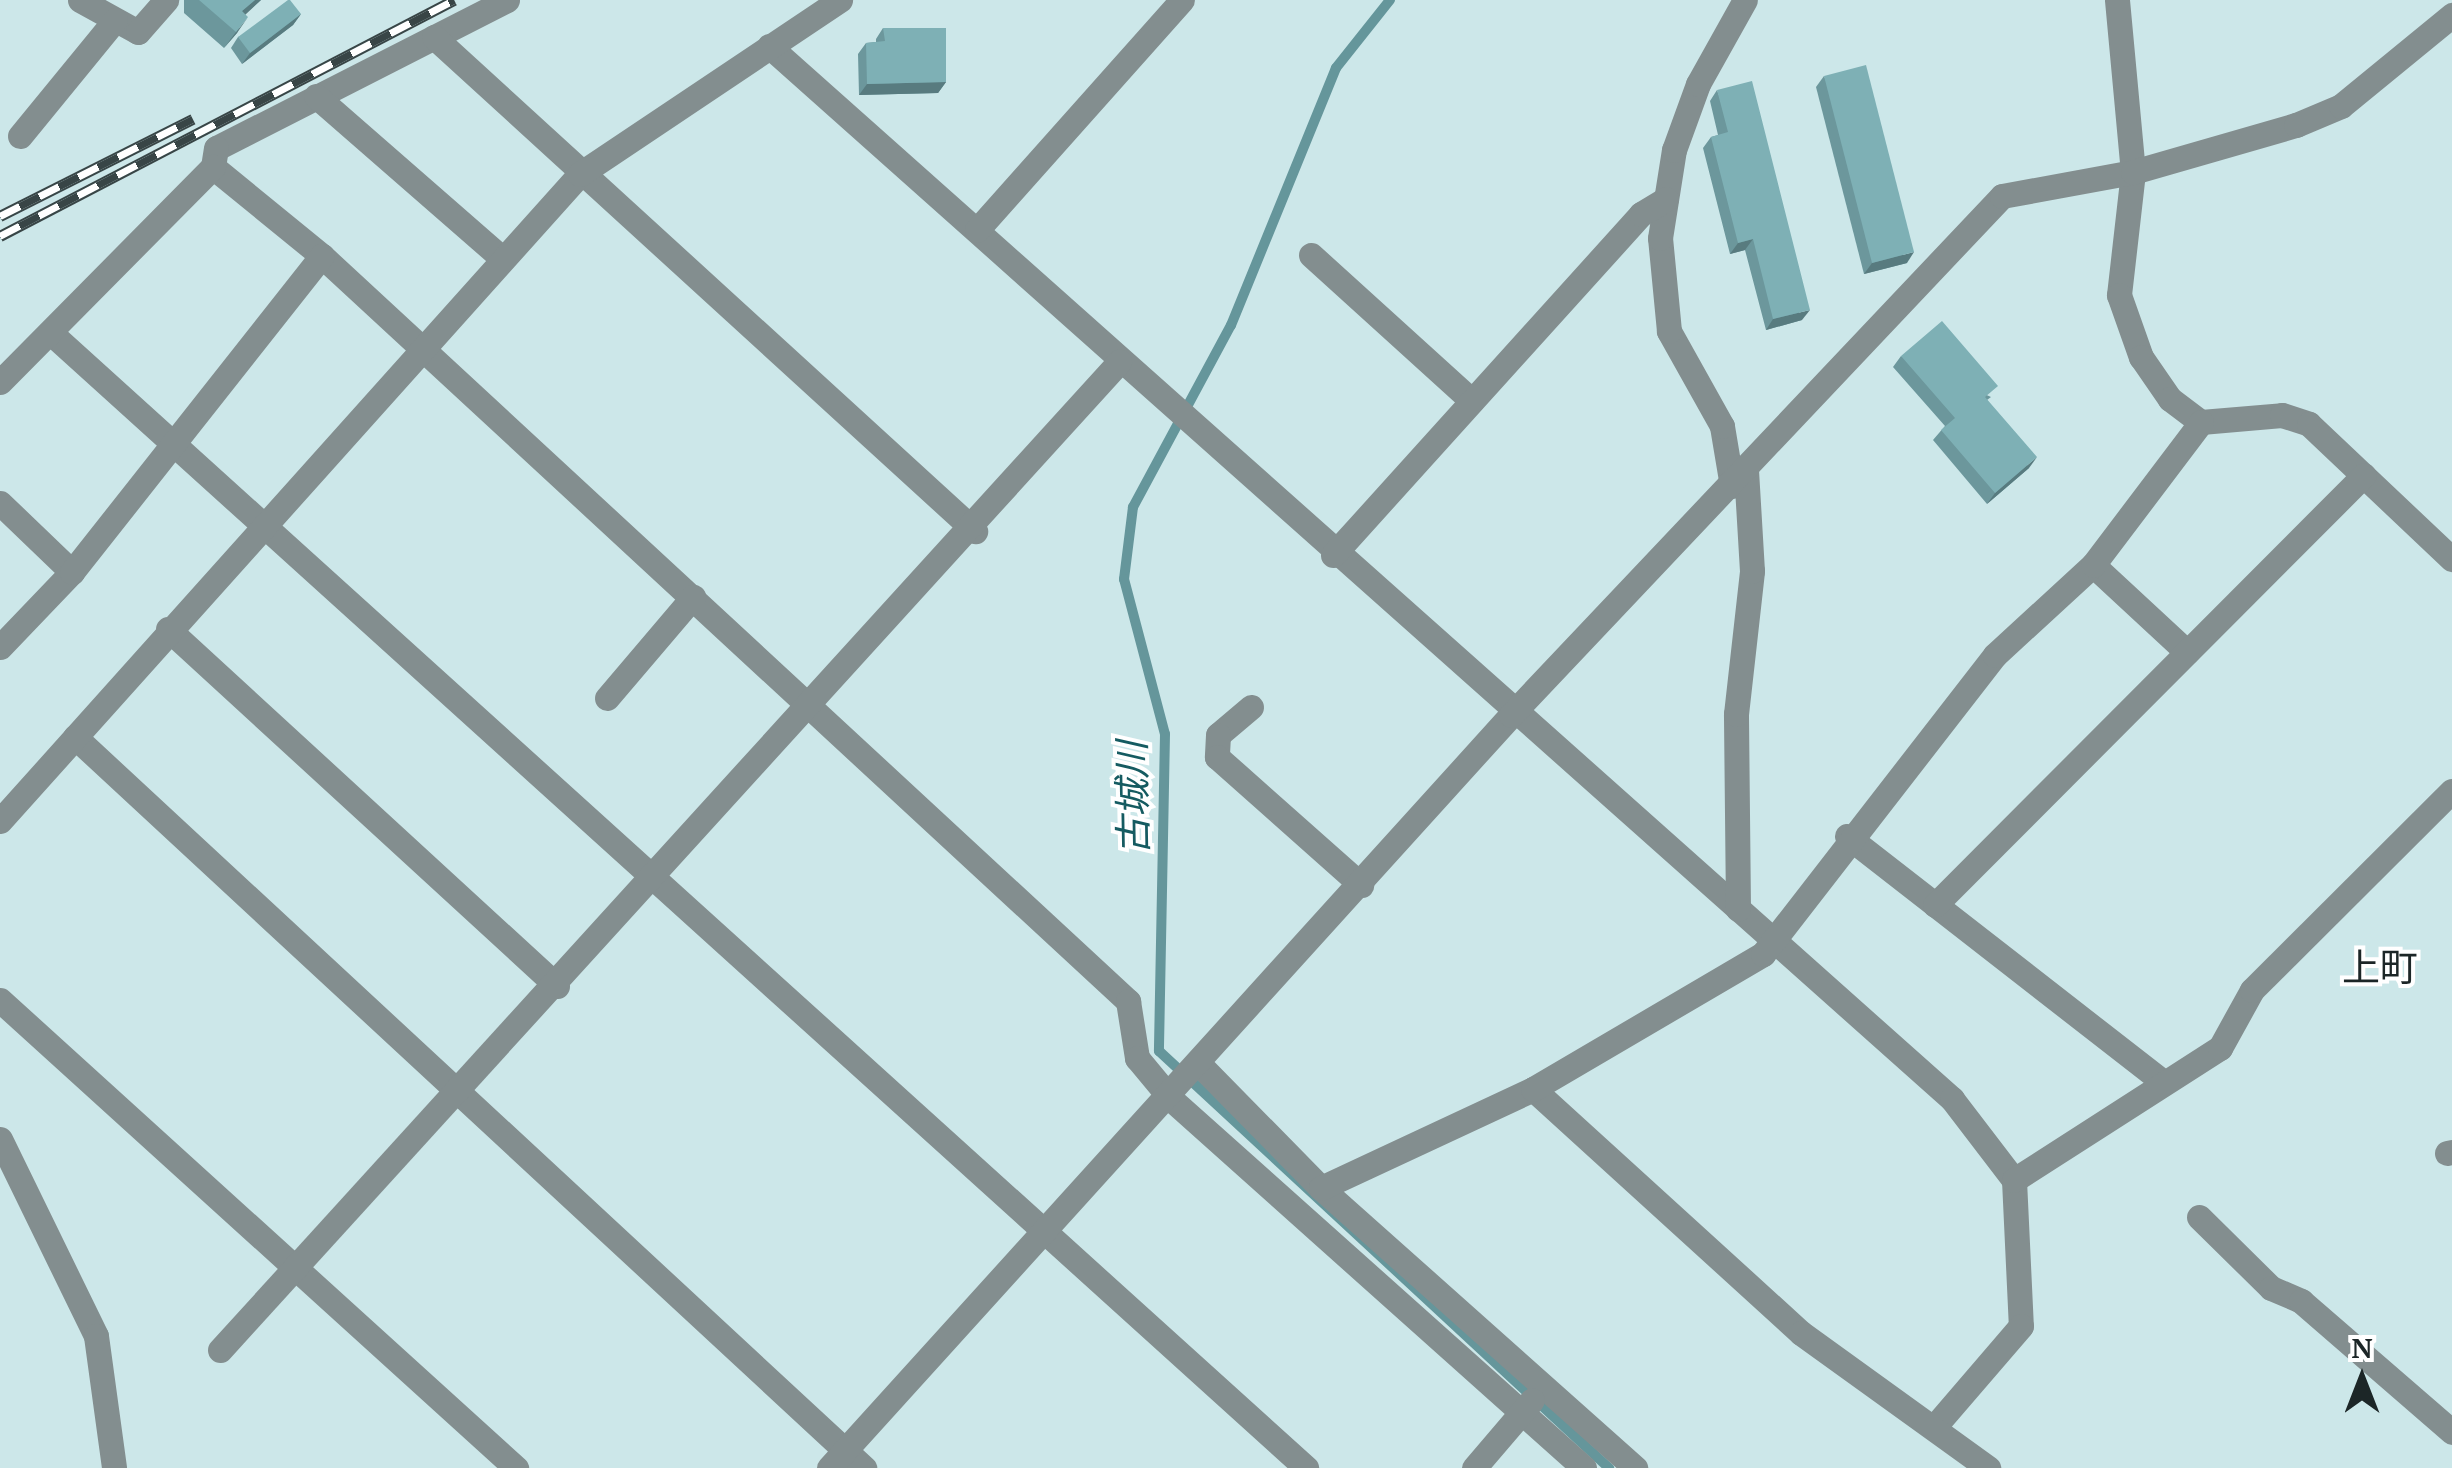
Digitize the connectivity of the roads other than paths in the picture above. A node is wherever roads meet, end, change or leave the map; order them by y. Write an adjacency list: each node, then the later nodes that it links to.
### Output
1 (80, 0): 9 (street)
2 (166, 0): 9 (street)
3 (508, 0): 10 (street)
4 (840, 0): 11 (street)
5 (1182, 0): 18 (street)
6 (1745, 0): 17 (street)
7 (2117, 0): 15 (street)
8 (2452, 15): 15 (street)
9 (115, 20): 13 (street)
10 (434, 37): 12 (street); 16 (street)
11 (769, 46): 16 (street); 18 (street)
12 (316, 96): 14 (street); 21 (street)
13 (20, 136)
14 (213, 167): 20 (street); 22 (street)
15 (2133, 172): 27 (street); 30 (street)
16 (580, 174): 21 (street); 33 (street)
17 (1666, 199): 26 (street); 30 (street)
18 (976, 230): 24 (street)
19 (1310, 255): 26 (street)
20 (322, 256): 23 (street); 28 (street)
21 (503, 259): 23 (street)
22 (52, 334): 25 (street); 28 (street)
23 (420, 351): 32 (street); 38 (street)
24 (1119, 362): 33 (street); 34 (street)
25 (0, 382)
26 (1472, 401): 34 (street)
27 (2200, 422): 29 (street); 36 (street)
28 (174, 448): 32 (street); 37 (street)
29 (2364, 474): 35 (street); 41 (street)
30 (1739, 479): 45 (street); 53 (street)
31 (0, 503): 37 (street)
32 (261, 522): 39 (street); 50 (street)
33 (975, 530): 43 (street)
34 (1333, 554): 45 (street)
35 (2452, 559)
36 (2093, 565): 41 (street); 49 (street)
37 (72, 572): 40 (street)
38 (693, 597): 42 (street); 43 (street)
39 (168, 629): 46 (street); 55 (street)
40 (0, 647)
41 (2187, 652): 52 (street)
42 (607, 698)
43 (810, 703): 50 (street); 61 (street)
44 (1251, 707): 51 (street)
45 (1511, 715): 51 (street); 53 (street)
46 (74, 736): 48 (street); 60 (street)
47 (2452, 791): 58 (street)
48 (0, 821)
49 (1848, 836): 52 (street); 54 (street)
50 (652, 881): 55 (street); 66 (street)
51 (1362, 885): 57 (street)
52 (1936, 905): 58 (street)
53 (1738, 910): 54 (street)
54 (1772, 939): 59 (street); 63 (street)
55 (557, 986): 60 (street)
56 (0, 1000): 67 (street)
57 (1200, 1066): 61 (street); 64 (street)
58 (2163, 1082): 63 (street)
59 (1533, 1089): 64 (street); 71 (street)
60 (462, 1092): 67 (street); 73 (street)
61 (1171, 1098): 66 (street); 70 (street)
62 (0, 1139): 74 (street)
63 (2014, 1180): 71 (street)
64 (1321, 1188): 69 (street)
65 (2199, 1217): 72 (street)
66 (1044, 1234): 73 (street); 77 (street)
67 (296, 1270): 68 (street); 75 (street)
68 (220, 1350)
69 (1544, 1384): 70 (street); 80 (street)
70 (1523, 1413): 78 (street); 79 (street)
71 (1936, 1426): 81 (street)
72 (2452, 1432)
73 (837, 1459): 76 (street)
74 (114, 1468)
75 (516, 1468)
76 (864, 1468)
77 (1306, 1468)
78 (1474, 1468)
79 (1584, 1468)
80 (1635, 1468)
81 (1988, 1468)

